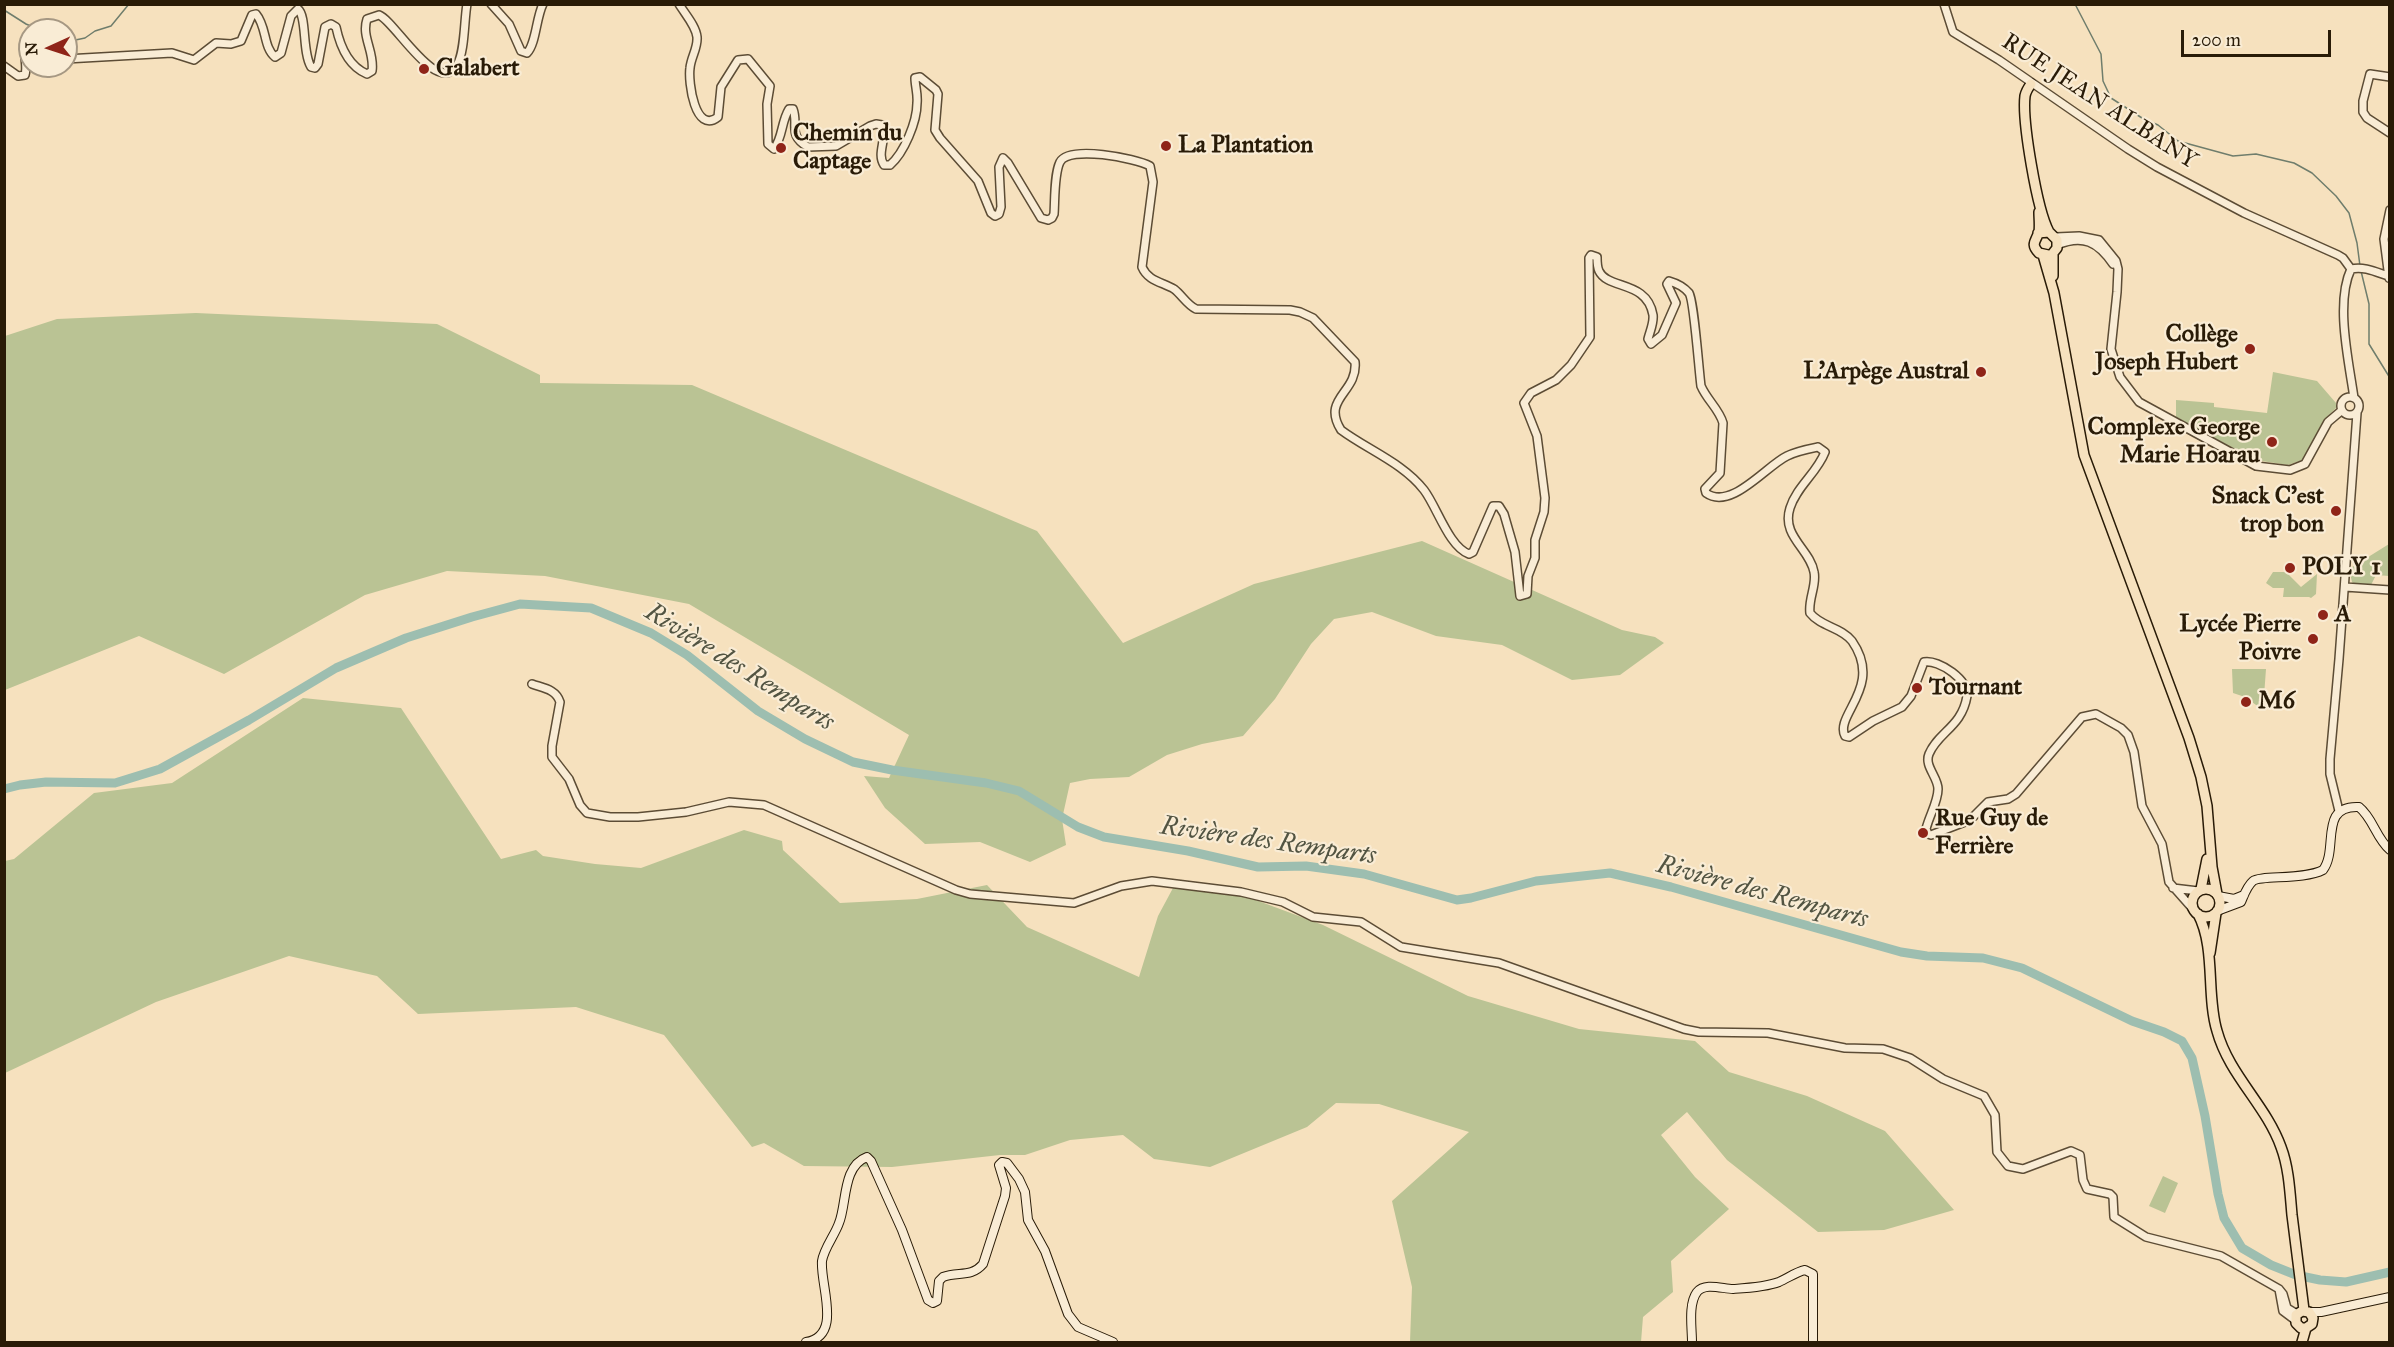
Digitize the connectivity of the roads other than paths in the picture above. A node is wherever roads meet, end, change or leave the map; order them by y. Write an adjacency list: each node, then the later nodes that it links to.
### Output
1 (467, 4): 6 (street)
2 (492, 4): 3 (street)
3 (543, 4)
4 (679, 4): 28 (street)
5 (1944, 4): 10 (street, RUE JEAN ALBANY)
6 (78, 59)
7 (4, 66): 8 (street)
8 (18, 76)
9 (2390, 77): 11 (street)
10 (2031, 84): 12 (main road); 16 (street, RUE JEAN ALBANY)
11 (2390, 133)
12 (2038, 196): 14 (main road); 15 (main road)
13 (2390, 210): 17 (street)
14 (2038, 233): 15 (main road); 15 (main road)
15 (2052, 244): 21 (street); 26 (main road)
16 (2356, 268): 17 (street); 18 (street)
17 (2389, 277)
18 (2351, 379): 19 (street); 20 (street)
19 (2346, 398): 20 (street); 21 (street)
20 (2354, 398): 21 (street)
21 (2348, 414): 22 (street)
22 (2345, 587): 23 (street); 25 (street)
23 (2390, 590)
24 (532, 684): 36 (street)
25 (2339, 811): 27 (main road); 30 (main road)
26 (2210, 842): 29 (main road); 31 (main road)
27 (2390, 850)
28 (2173, 888): 29 (street); 32 (street)
29 (2200, 890): 31 (main road); 32 (main road)
30 (2245, 894): 31 (main road); 33 (main road)
31 (2217, 895): 33 (main road)
32 (2195, 911): 33 (main road); 34 (main road)
33 (2217, 912): 34 (main road)
34 (2209, 965): 36 (main road)
35 (2390, 1297): 36 (main road)
36 (2304, 1319): 37 (main road)
37 (2303, 1340)
38 (806, 1342): 39 (main road)
39 (1113, 1342)
40 (1692, 1342): 41 (main road)
41 (1814, 1342)

